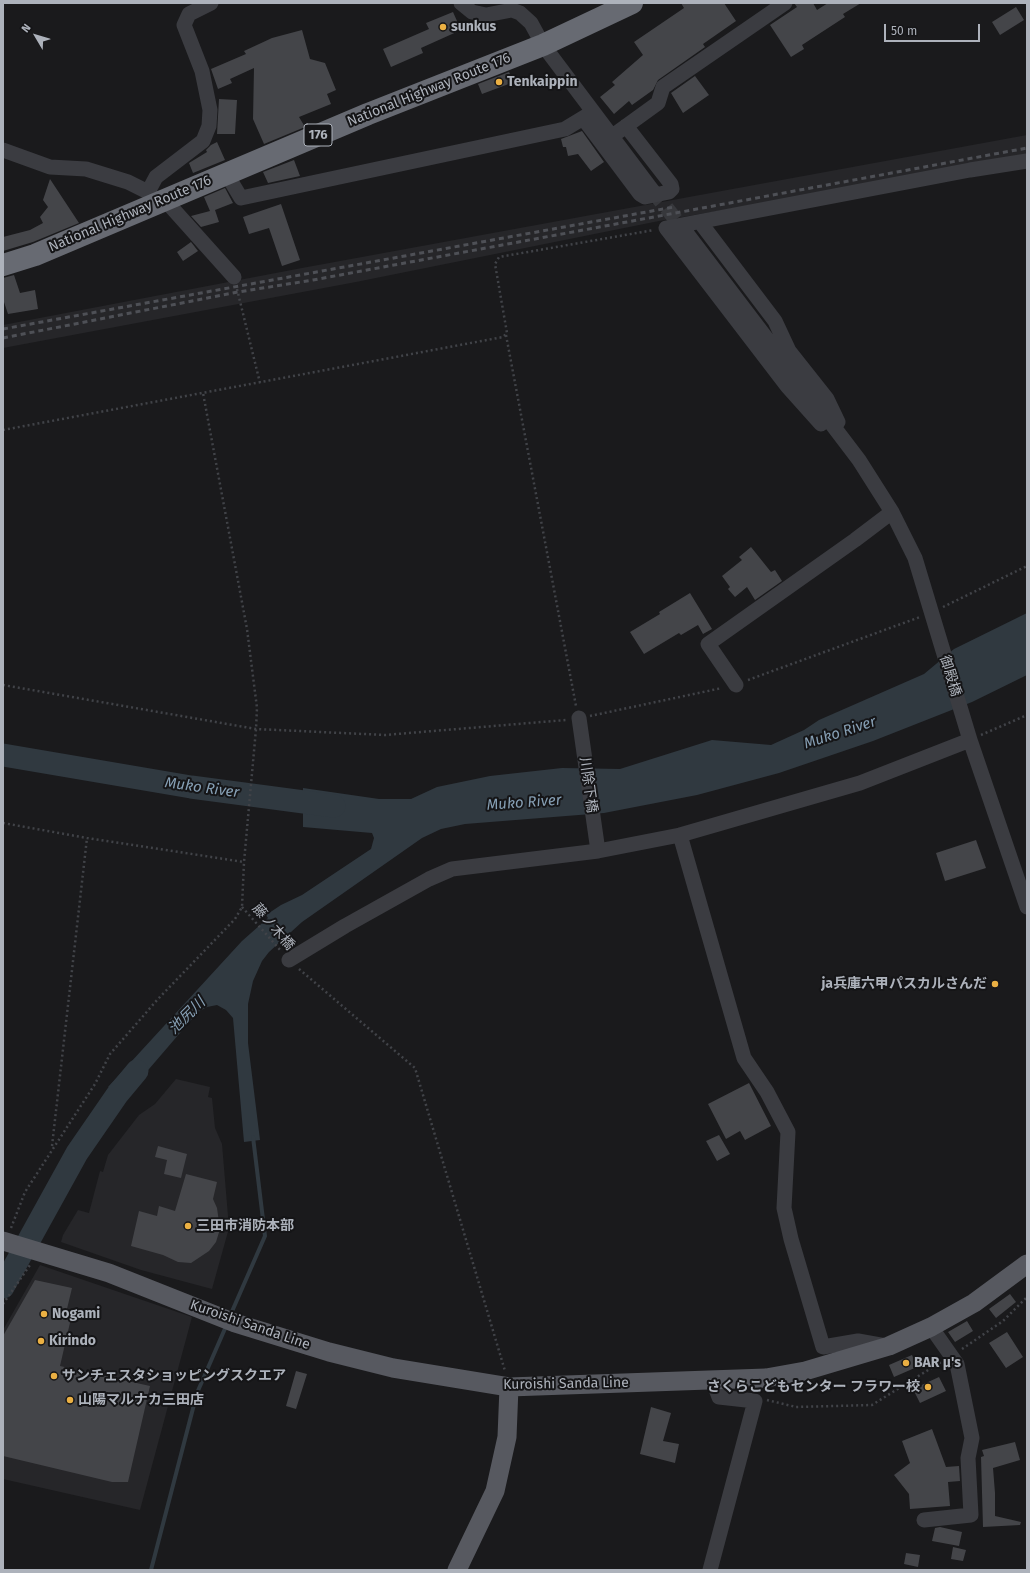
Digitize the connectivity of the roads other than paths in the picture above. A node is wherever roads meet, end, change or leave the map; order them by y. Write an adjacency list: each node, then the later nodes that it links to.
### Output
1 (211, 3): 13 (street)
2 (461, 3): 5 (street)
3 (632, 3): 5 (highway, National Highway Route 176 / 176)
4 (785, 3): 7 (street)
5 (543, 44): 6 (street); 11 (highway, National Highway Route 176 / 176)
6 (588, 115): 7 (street); 8 (street); 11 (street)
7 (626, 126): 8 (street)
8 (611, 137): 12 (street)
9 (3, 150): 13 (street)
10 (1027, 161): 14 (street)
11 (226, 173): 13 (highway, National Highway Route 176 / 176)
12 (652, 190)
13 (157, 198): 16 (highway, National Highway Route 176 / 176); 17 (street)
14 (700, 222): 18 (street); 18 (street)
15 (685, 231): 18 (street)
16 (3, 265)
17 (234, 277)
18 (845, 442): 19 (street, 御殿橋)
19 (892, 512): 20 (street); 22 (street, 御殿橋)
20 (736, 685)
21 (579, 718): 24 (street, 川除下橋)
22 (970, 740): 23 (street); 25 (street, 御殿橋)
23 (680, 835): 24 (street); 31 (street)
24 (598, 851): 27 (street)
25 (1022, 875): 26 (street, 御殿橋)
26 (1027, 907)
27 (289, 960)
28 (4, 1243): 33 (main road, Kuroishi Sanda Line)
29 (1027, 1264): 30 (main road, Kuroishi Sanda Line)
30 (931, 1327): 31 (main road, Kuroishi Sanda Line); 34 (street)
31 (888, 1346): 32 (main road, Kuroishi Sanda Line)
32 (713, 1381): 33 (main road, Kuroishi Sanda Line); 36 (street)
33 (510, 1387): 35 (main road)
34 (924, 1520)
35 (457, 1570)
36 (710, 1570)

